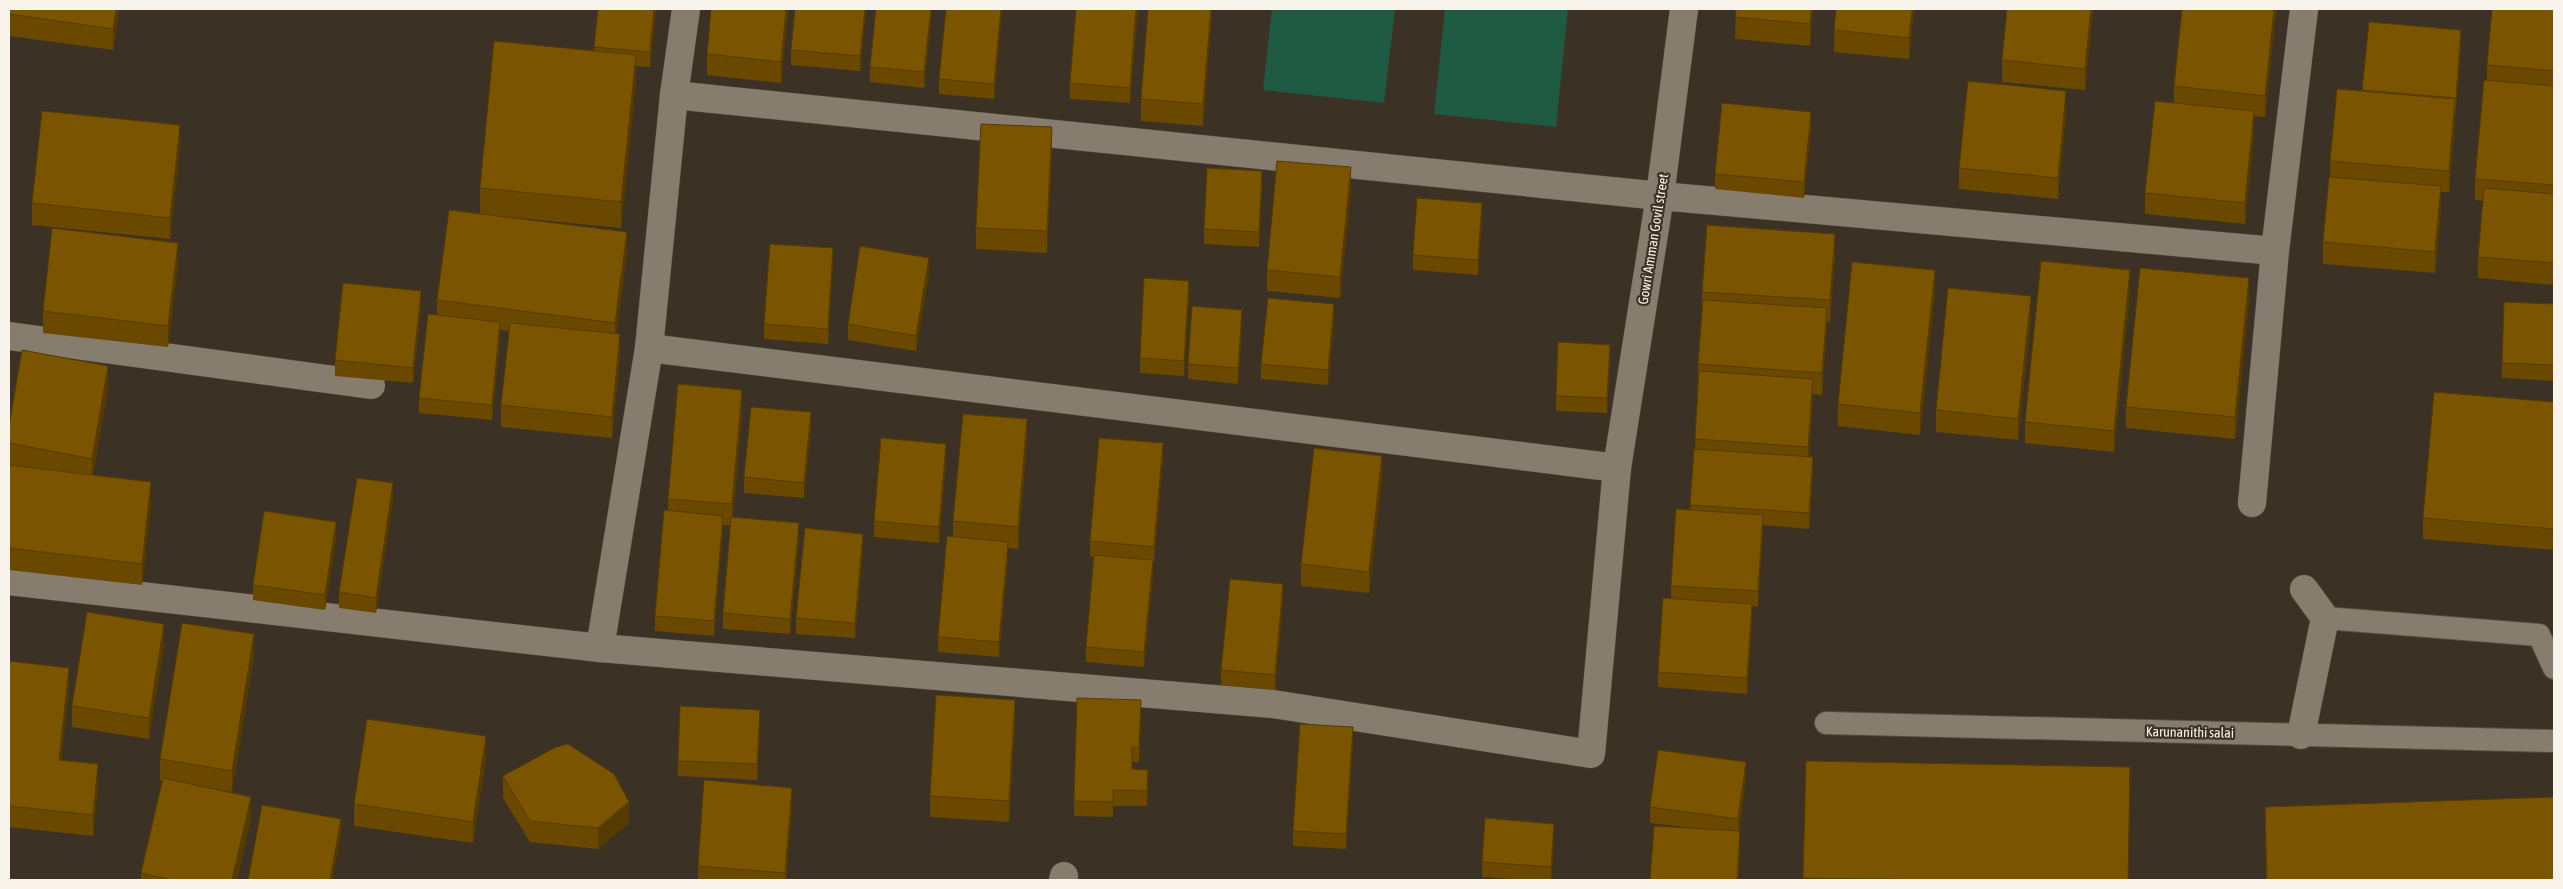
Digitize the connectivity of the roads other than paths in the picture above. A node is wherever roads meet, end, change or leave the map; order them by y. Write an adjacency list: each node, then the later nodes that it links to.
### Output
1 (686, 9): 4 (street)
2 (1684, 9): 5 (street, Gowri Amman Govil street)
3 (2304, 9): 6 (street)
4 (674, 95): 5 (street); 8 (street)
5 (1660, 196): 6 (street); 10 (street, Gowri Amman Govil street)
6 (2275, 250): 11 (street)
7 (9, 336): 9 (street)
8 (649, 348): 10 (street); 15 (street)
9 (371, 385)
10 (1616, 468): 15 (street, Gowri Amman Govil street)
11 (2252, 503)
12 (9, 581): 15 (street)
13 (2304, 589): 14 (street)
14 (2325, 618): 16 (lane); 18 (street)
15 (600, 648)
16 (2554, 668)
17 (1826, 723): 18 (lane, Karunanithi salai)
18 (2301, 735): 19 (lane, Karunanithi salai)
19 (2554, 741)

